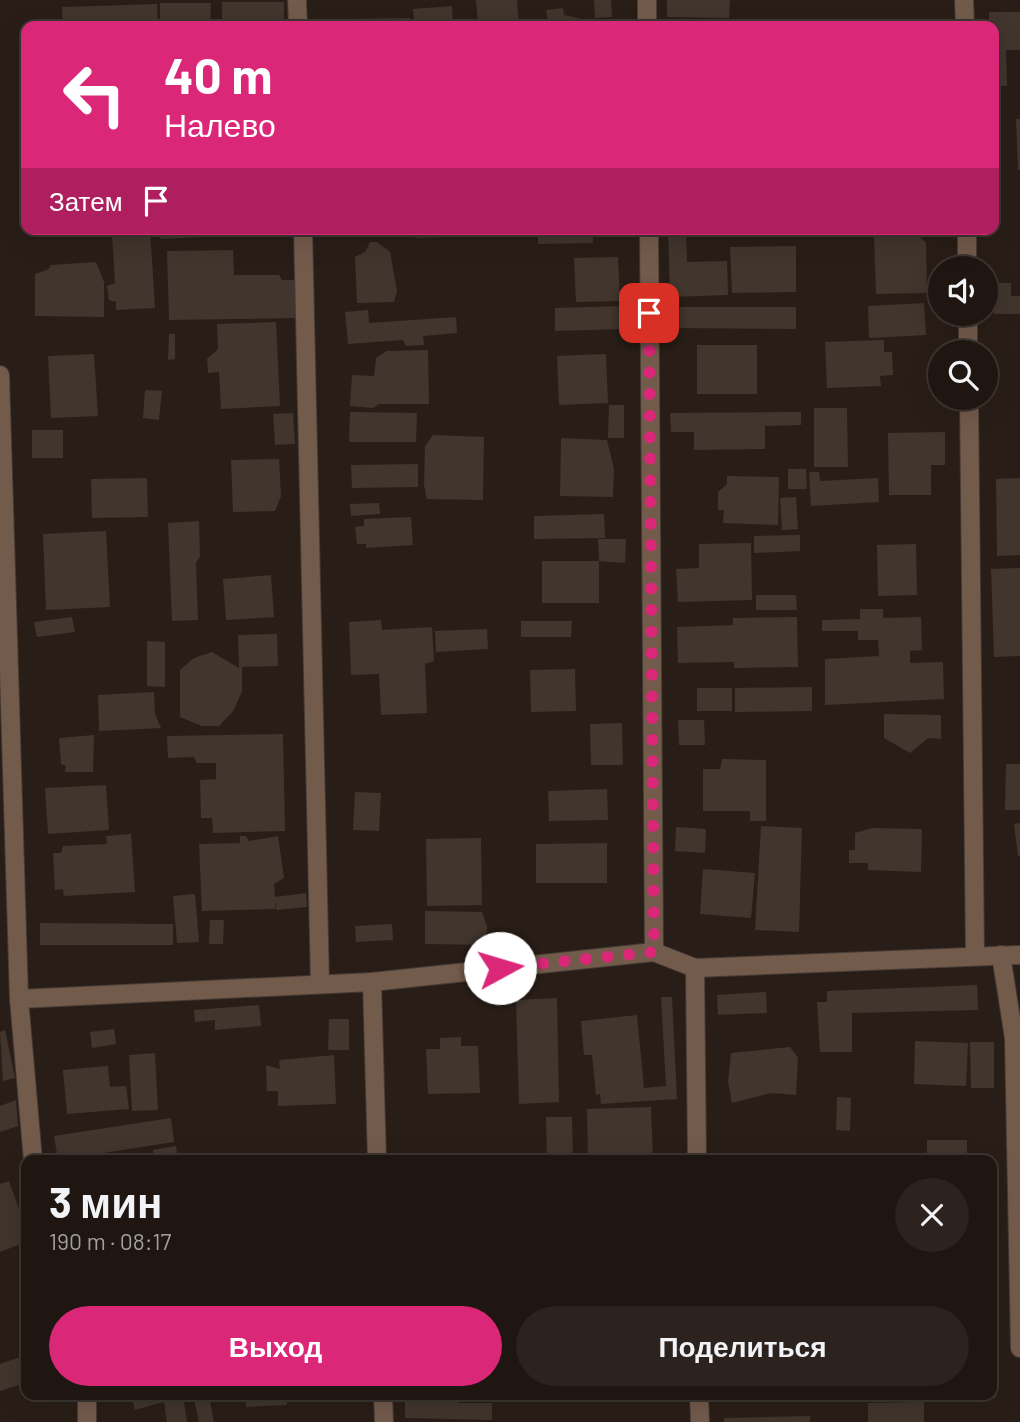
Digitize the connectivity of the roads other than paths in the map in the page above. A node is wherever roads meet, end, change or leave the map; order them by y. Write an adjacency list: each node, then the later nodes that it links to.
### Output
1 (297, 0): 4 (street)
2 (647, 0): 5 (street)
3 (964, 0): 6 (street)
4 (298, 21)
5 (647, 21)
6 (965, 21)
7 (303, 235): 19 (street)
8 (649, 235): 13 (street)
9 (967, 235): 10 (street)
10 (967, 256)
11 (0, 375): 20 (street)
12 (969, 410): 15 (street)
13 (654, 952): 17 (street); 18 (street)
14 (1002, 955): 15 (street); 16 (street); 24 (street)
15 (975, 956): 17 (street)
16 (1020, 956)
17 (695, 968): 23 (street)
18 (372, 982): 19 (street); 22 (street)
19 (320, 983): 20 (street)
20 (19, 999): 21 (street)
21 (33, 1155)
22 (377, 1155)
23 (697, 1155)
24 (1020, 1348)
25 (87, 1400): 28 (street)
26 (383, 1400): 29 (street)
27 (699, 1400): 30 (street)
28 (87, 1422)
29 (384, 1422)
30 (700, 1422)

